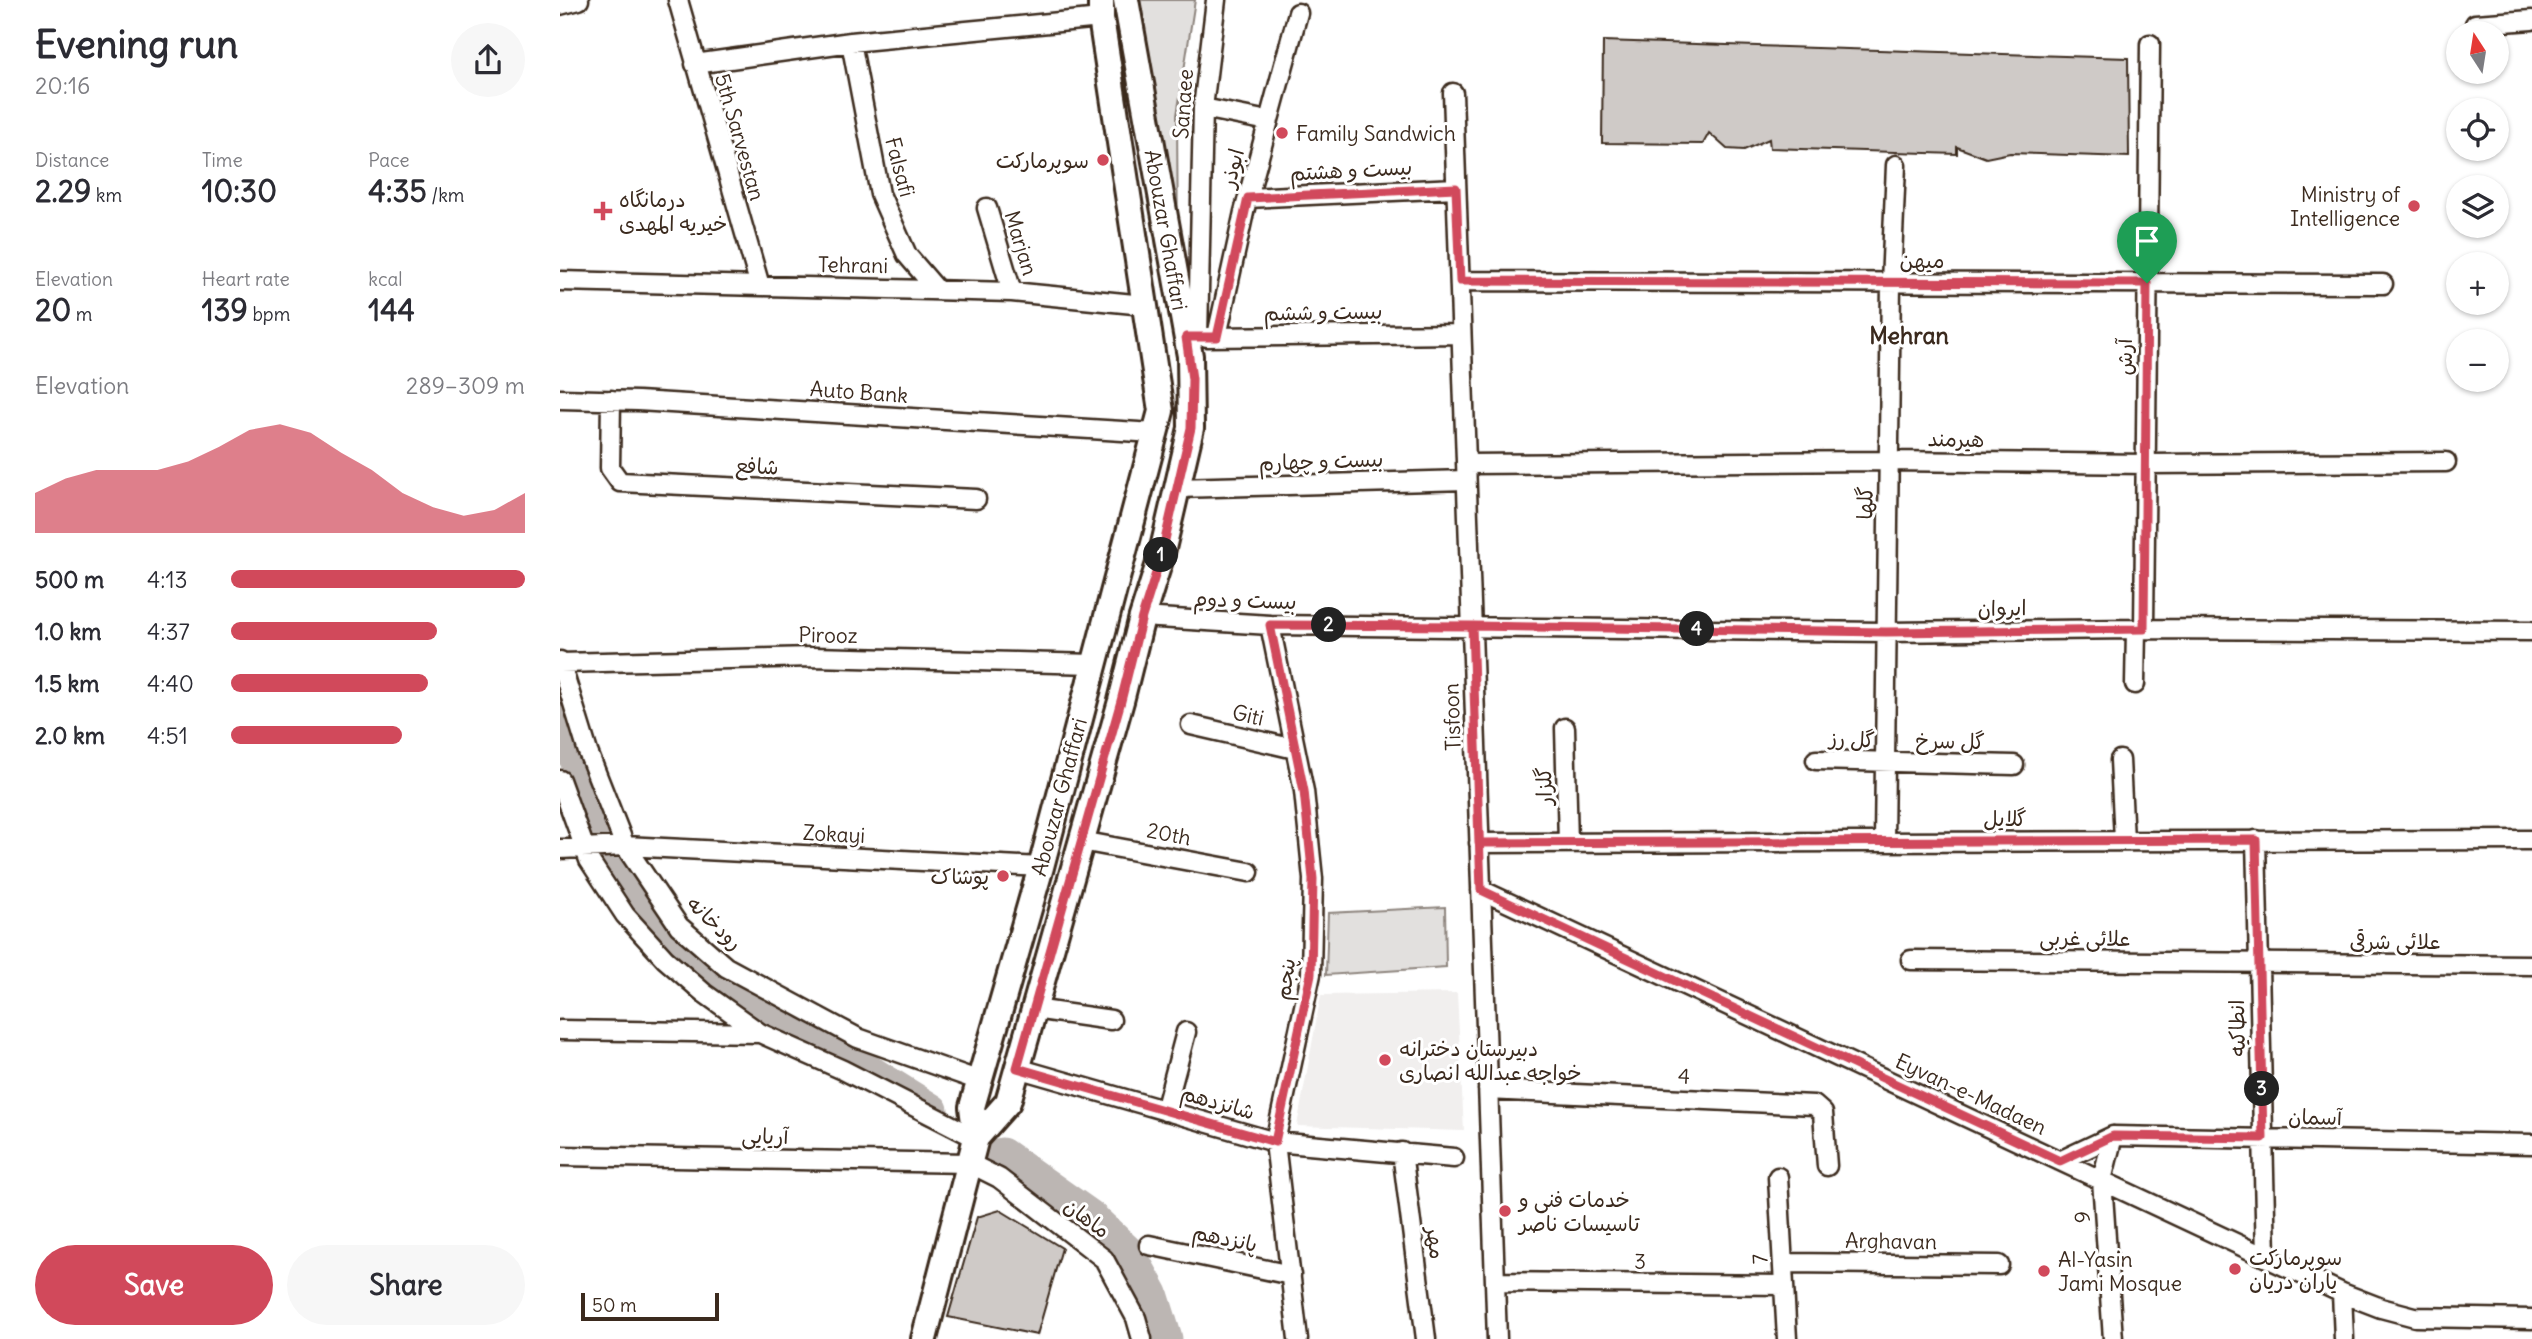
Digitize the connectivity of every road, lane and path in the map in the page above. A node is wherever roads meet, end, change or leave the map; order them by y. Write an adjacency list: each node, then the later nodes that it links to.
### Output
1 (579, 0): 5 (street)
2 (678, 0): 12 (street, 5th Sarvestan)
3 (1126, 0): 29 (main road, Abouzar Ghaffari)
4 (1216, 0): 14 (street, Sanaee)
5 (560, 5)
6 (1101, 9): 10 (street); 28 (main road, Abouzar Ghaffari)
7 (1298, 13): 15 (street, ابوذر)
8 (2532, 20): 9 (street)
9 (2510, 22)
10 (851, 43): 12 (street); 26 (street, Falsafi)
11 (2150, 44): 23 (street, آرش)
12 (695, 64): 25 (street, 5th Sarvestan)
13 (1453, 93): 17 (street, Tisfoon)
14 (1203, 108): 15 (street); 31 (street, Sanaee)
15 (1268, 121): 18 (street, ابوذر)
16 (1896, 165): 22 (street, گلها)
17 (1456, 188): 18 (street, بیست و هشتم); 21 (street, Tisfoon)
18 (1248, 198): 32 (street, ابوذر)
19 (986, 208): 27 (street, Marjan)
20 (560, 281): 25 (street, Tehrani)
21 (1460, 281): 22 (street, میهن); 30 (street, Tisfoon)
22 (1891, 282): 23 (street, میهن); 36 (street, گلها)
23 (2147, 283): 24 (street, میهن); 38 (street, آرش)
24 (2383, 284)
25 (760, 286): 26 (street, Tehrani)
26 (937, 290): 27 (street, Tehrani)
27 (1012, 292): 28 (street, Tehrani)
28 (1144, 305): 29 (main road); 35 (main road, Abouzar Ghaffari)
29 (1180, 305): 31 (main road, Abouzar Ghaffari)
30 (1461, 334): 32 (street, بیست و ششم); 39 (street, Tisfoon)
31 (1192, 337): 32 (street, بیست و ششم); 40 (main road, Abouzar Ghaffari)
32 (1217, 337)
33 (560, 399): 34 (street, Auto Bank)
34 (611, 400): 35 (street, Auto Bank); 41 (street, شافع)
35 (1155, 433): 49 (main road, Abouzar Ghaffari)
36 (1889, 461): 38 (street, هیرمند); 39 (street, هیرمند); 47 (street, گلها)
37 (2446, 462): 38 (street, هیرمند)
38 (2146, 464): 45 (street, آرش)
39 (1466, 472): 40 (street, بیست و چهارم); 44 (street, Tisfoon)
40 (1177, 488): 42 (main road, Abouzar Ghaffari)
41 (976, 499)
42 (1142, 617): 43 (street, بیست و دوم); 62 (main road, Abouzar Ghaffari)
43 (1270, 625): 44 (street, بیست و دوم); 53 (street, پنجم)
44 (1472, 626): 47 (street, ایروان); 64 (street, Tisfoon)
45 (2140, 629): 46 (street, ایروان); 47 (street, ایروان); 50 (street, آرش)
46 (2532, 631)
47 (1886, 632): 56 (street, گلها)
48 (560, 662): 49 (street, Pirooz); 66 (street, رودخانه)
49 (1094, 664): 69 (main road, Abouzar Ghaffari)
50 (2135, 684)
51 (1191, 725): 53 (street, Giti)
52 (1565, 728): 65 (street, گلزار)
53 (1295, 749): 87 (street, پنجم)
54 (1816, 760): 56 (street, گل رز)
55 (2120, 760): 59 (street)
56 (1885, 764): 57 (street, گل سرخ); 63 (street, گلها)
57 (2014, 765)
58 (560, 780): 67 (street)
59 (2124, 840): 60 (street, گلایل); 63 (street, گلایل)
60 (2256, 840): 61 (street, گلایل); 73 (street, انطاکیه)
61 (2532, 840)
62 (1081, 841): 70 (street, 20th); 75 (main road, Abouzar Ghaffari)
63 (1884, 841): 65 (street, گلایل)
64 (1479, 843): 65 (street, گلایل); 71 (street, Tisfoon)
65 (1568, 843)
66 (625, 846): 67 (street, Zokayi); 69 (street, Zokayi); 81 (street, رودخانه)
67 (585, 848): 68 (street); 79 (street)
68 (560, 849)
69 (1041, 867): 81 (main road, Abouzar Ghaffari)
70 (1249, 873)
71 (1481, 890): 82 (street, Tisfoon); 92 (street, Eyvan-e-Madaen)
72 (1911, 960): 73 (street, علائی غربی)
73 (2259, 963): 74 (street, علائی شرقی); 86 (street, انطاکیه)
74 (2532, 965)
75 (1034, 1009): 76 (street); 80 (main road, Abouzar Ghaffari)
76 (1111, 1020)
77 (560, 1030): 79 (street)
78 (1186, 1031): 83 (street)
79 (760, 1033): 85 (street)
80 (1017, 1068): 83 (street, شانزدهم); 85 (main road, Abouzar Ghaffari)
81 (980, 1081): 85 (main road, Abouzar Ghaffari)
82 (1488, 1090): 94 (street, 4); 102 (street, Tisfoon)
83 (1165, 1111): 87 (street, شانزدهم)
84 (2113, 1136): 86 (street, آسمان); 92 (street, آسمان); 96 (street, 9)
85 (976, 1138): 93 (main road, Abouzar Ghaffari)
86 (2263, 1138): 88 (street, آسمان); 98 (street, انطاکیه)
87 (1275, 1142): 89 (street, شانزدهم); 101 (street, پنجم)
88 (2532, 1144)
89 (1402, 1152): 91 (street, شانزدهم); 109 (street, مهر)
90 (560, 1156): 93 (street, آریایی)
91 (1454, 1158)
92 (2060, 1161): 96 (street, Eyvan-e-Madaen)
93 (970, 1163): 106 (main road, Abouzar Ghaffari); 107 (street, ماهان)
94 (1827, 1166)
95 (1778, 1177): 99 (street, 7)
96 (2102, 1180): 98 (street, Eyvan-e-Madaen); 112 (street, 9)
97 (1149, 1245): 101 (street, پانزدهم)
98 (2266, 1257): 104 (street, Eyvan-e-Madaen)
99 (1783, 1263): 100 (street, Arghavan); 103 (street, 7)
100 (1999, 1265)
101 (1291, 1275): 108 (street, پنجم)
102 (1495, 1282): 103 (street, 3); 110 (street, Tisfoon)
103 (1784, 1285): 111 (street, 7)
104 (2343, 1293): 105 (street, Eyvan-e-Madaen); 113 (street)
105 (2532, 1320)
106 (924, 1339)
107 (1142, 1339)
108 (1298, 1339)
109 (1426, 1339)
110 (1497, 1339)
111 (1787, 1339)
112 (2113, 1339)
113 (2344, 1339)

